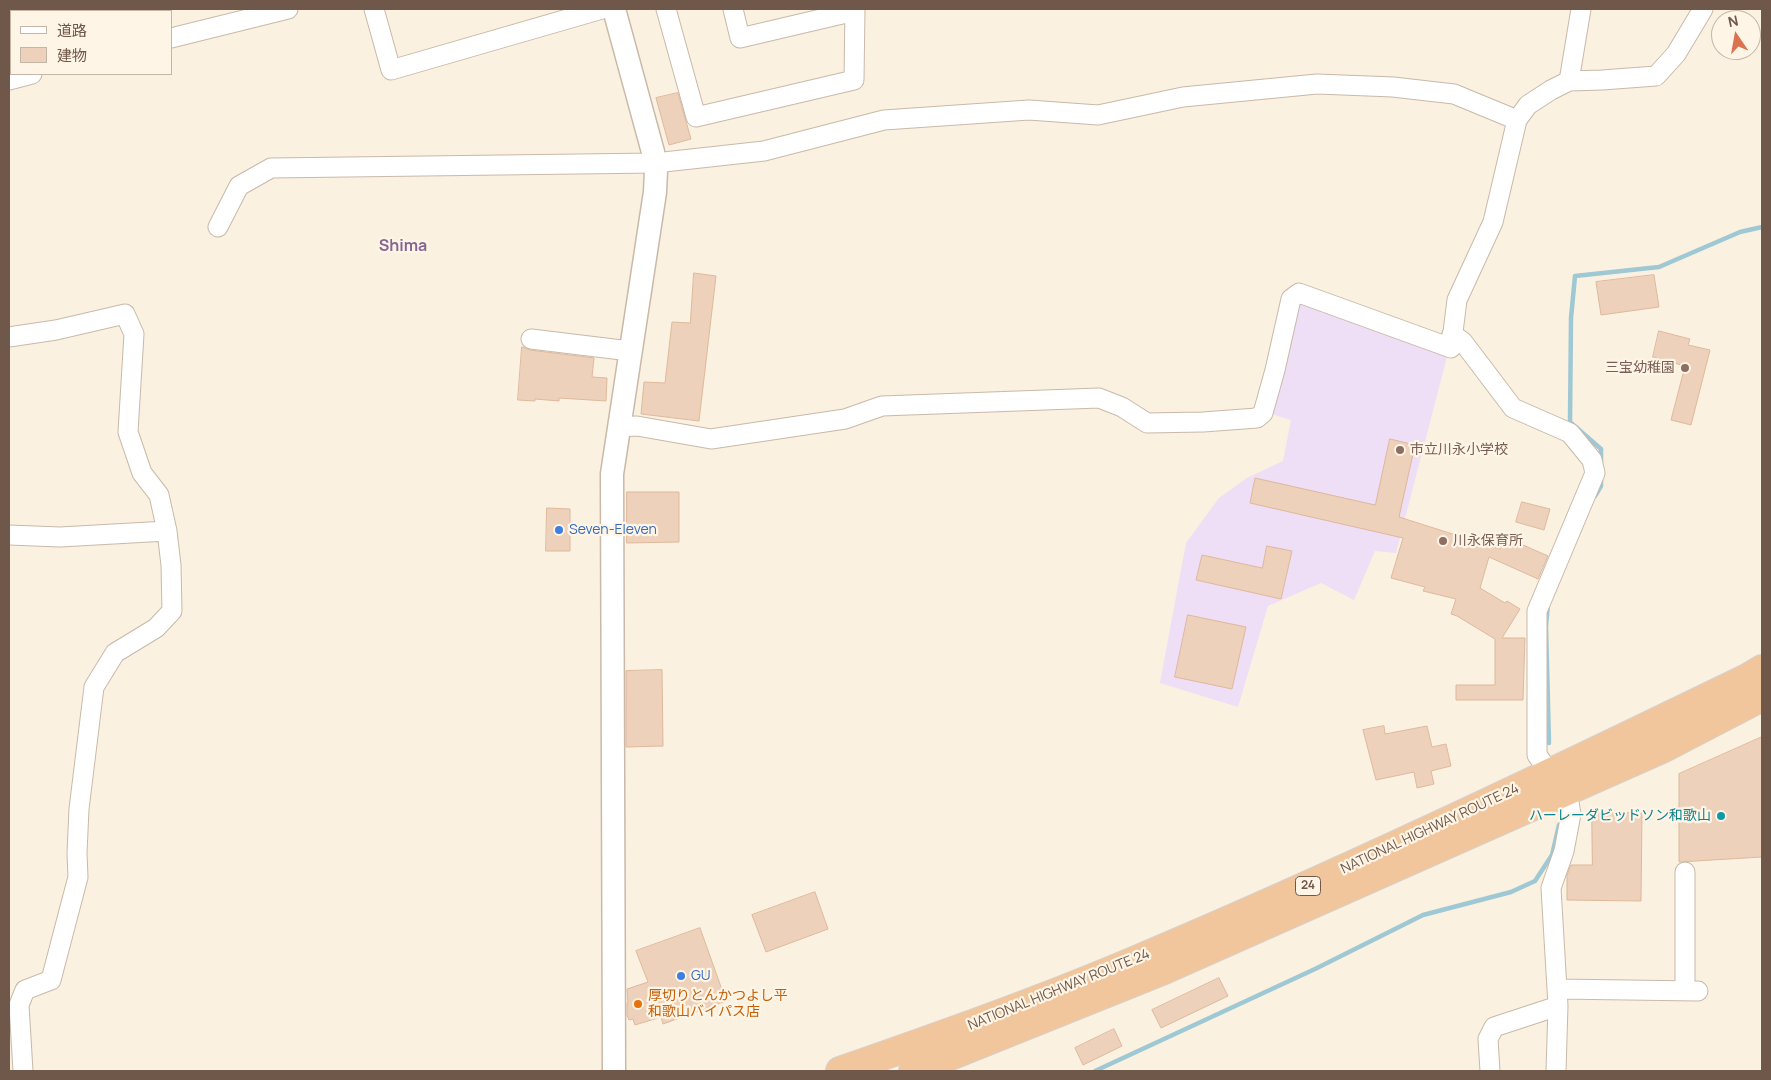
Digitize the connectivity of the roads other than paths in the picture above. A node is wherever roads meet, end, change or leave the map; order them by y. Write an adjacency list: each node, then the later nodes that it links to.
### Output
1 (288, 9): 10 (street)
2 (374, 9): 3 (street)
3 (602, 9)
4 (614, 9): 17 (street)
5 (666, 9): 9 (street)
6 (733, 9): 9 (street)
7 (1581, 9): 15 (street)
8 (1703, 9): 15 (street)
9 (855, 10)
10 (172, 38)
11 (10, 52): 12 (street)
12 (9, 68)
13 (28, 75): 14 (street)
14 (9, 80)
15 (1568, 81): 16 (street)
16 (1517, 120): 17 (street); 19 (street)
17 (655, 163): 18 (street); 22 (street)
18 (218, 227)
19 (1452, 334): 23 (street); 28 (street)
20 (9, 337): 24 (street)
21 (531, 339): 22 (street)
22 (630, 351): 23 (street)
23 (619, 427): 32 (street)
24 (167, 531): 25 (street); 31 (street)
25 (9, 535)
26 (1762, 669): 28 (highway, NATIONAL HIGHWAY ROUTE 24 / 24)
27 (1762, 697): 28 (highway, NATIONAL HIGHWAY ROUTE 24 / 24)
28 (1559, 782): 30 (street); 33 (highway, NATIONAL HIGHWAY ROUTE 24 / 24); 34 (highway, NATIONAL HIGHWAY ROUTE 24 / 24)
29 (1685, 872): 30 (street)
30 (1558, 998): 35 (street); 36 (street)
31 (23, 1071)
32 (614, 1071)
33 (840, 1071)
34 (913, 1071)
35 (1490, 1071)
36 (1556, 1071)

